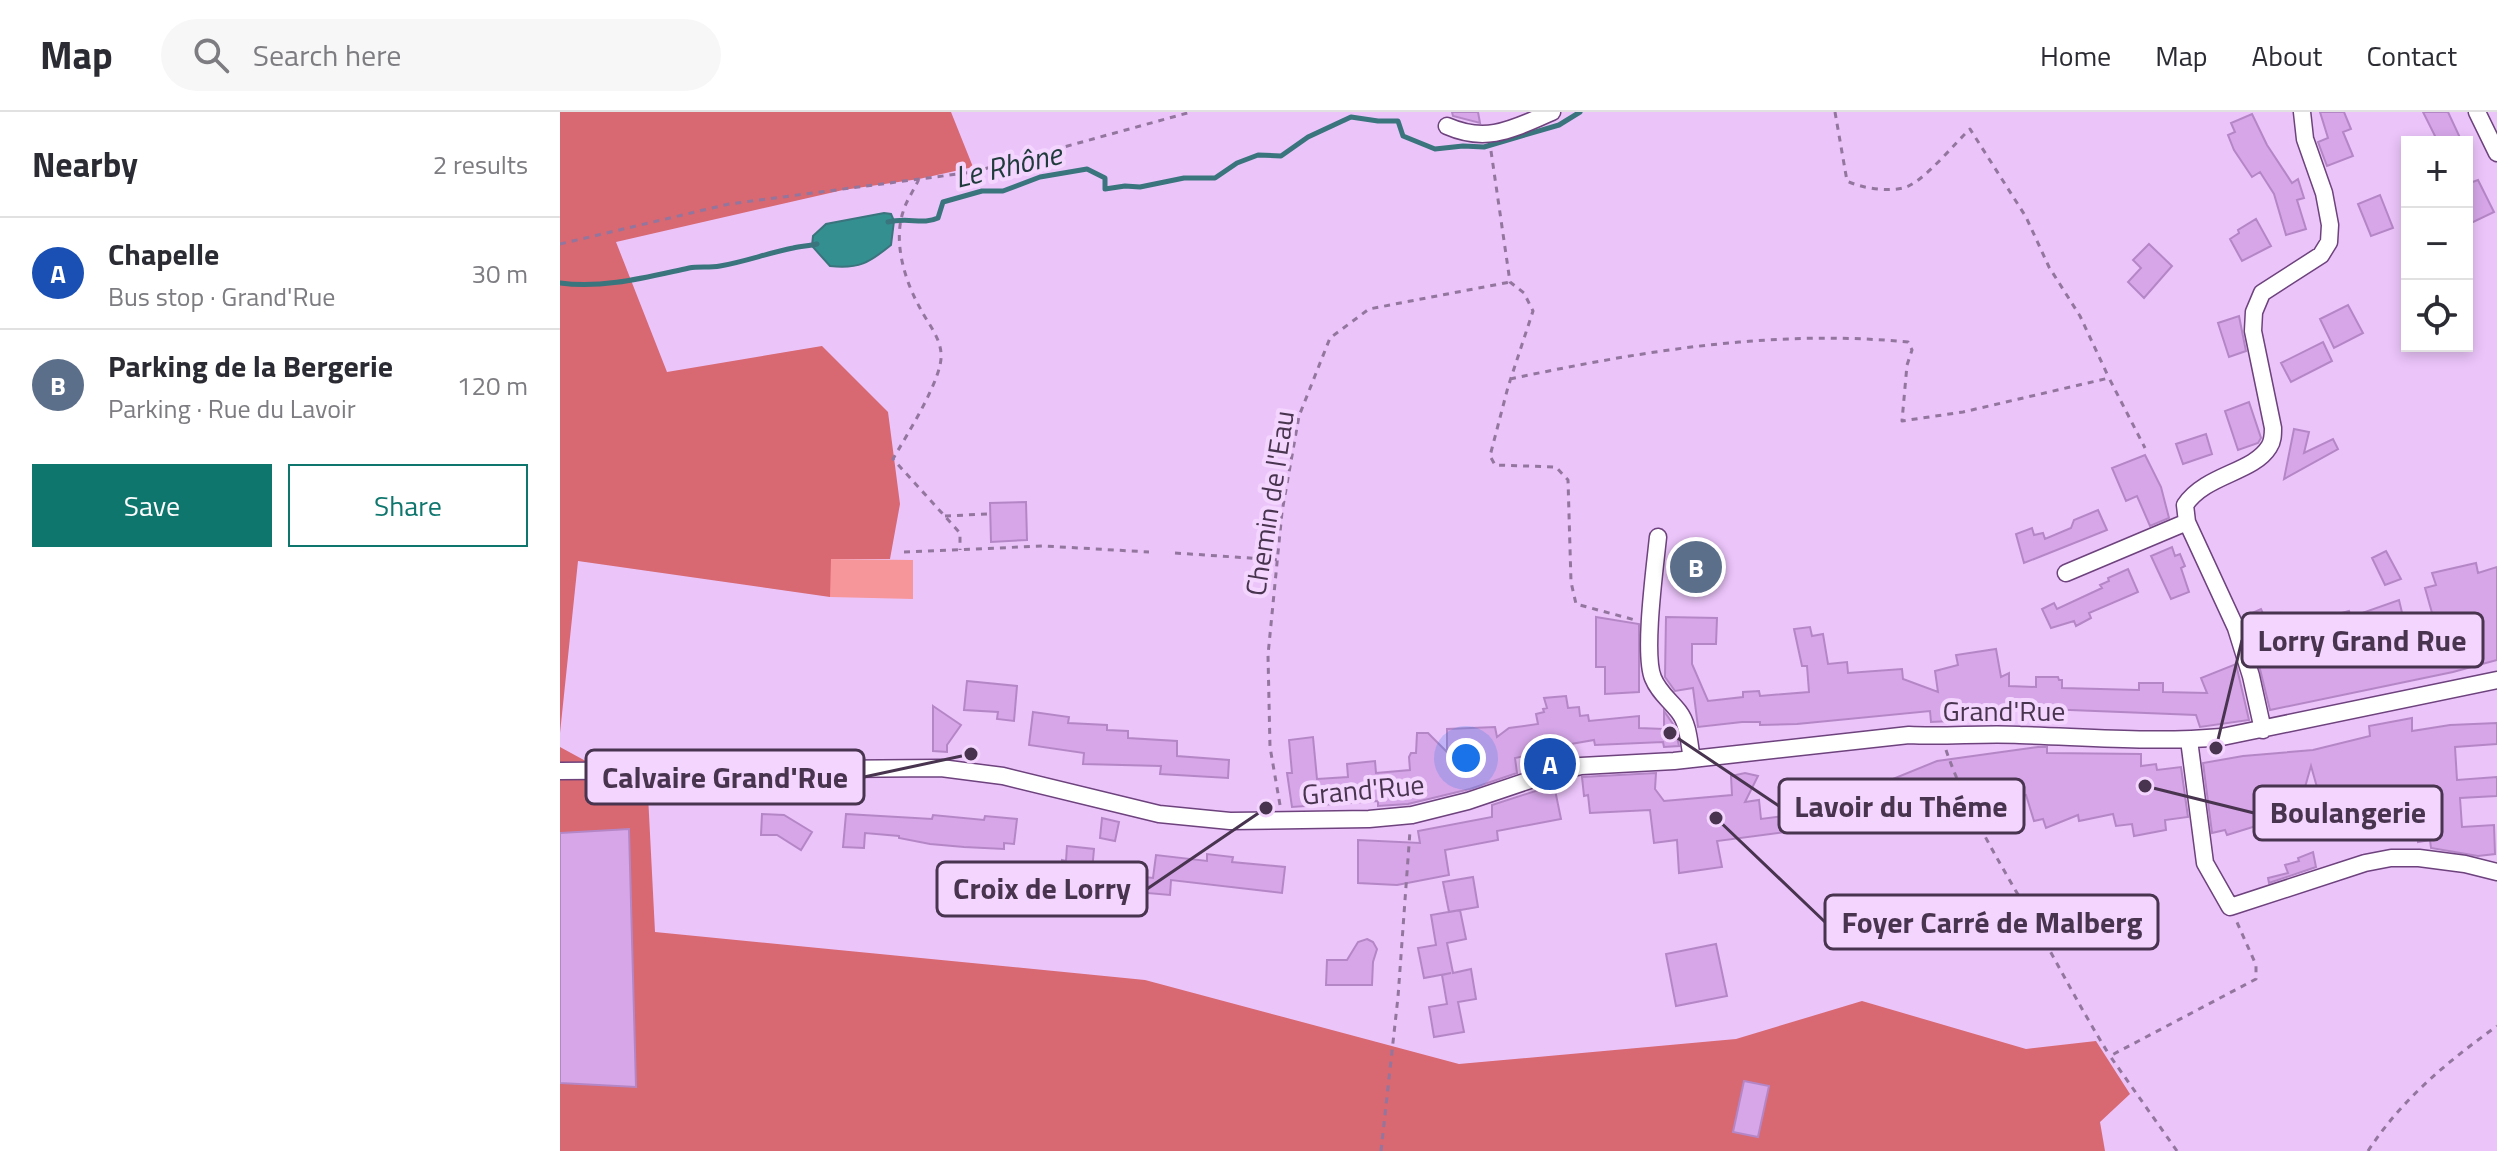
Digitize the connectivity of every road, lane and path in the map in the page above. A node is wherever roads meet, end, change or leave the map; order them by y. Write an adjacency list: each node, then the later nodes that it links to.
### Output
1 (1191, 112): 9 (path)
2 (1552, 112): 7 (street)
3 (1835, 112): 12 (path)
4 (2302, 112): 17 (street)
5 (2477, 112): 8 (street)
6 (1447, 126): 7 (street)
7 (1489, 135): 11 (path)
8 (2497, 153)
9 (919, 179): 10 (path); 16 (path)
10 (560, 244)
11 (1510, 282): 13 (path); 23 (path, Chemin de l'Eau)
12 (2109, 378): 13 (path); 14 (path)
13 (1510, 379): 25 (path)
14 (2145, 448)
15 (987, 514): 16 (path)
16 (945, 516): 19 (path)
17 (2187, 522): 24 (street); 27 (street)
18 (1658, 537): 25 (street)
19 (960, 550): 20 (path); 21 (path)
20 (904, 552)
21 (1149, 552)
22 (1175, 553): 23 (path)
23 (1279, 560): 33 (path, Chemin de l'Eau)
24 (2066, 573)
25 (1652, 621): 30 (street)
26 (2493, 681): 27 (street, Grand'Rue)
27 (2263, 730): 29 (street, Grand'Rue)
28 (1941, 737): 29 (street, Grand'Rue); 30 (street, Grand'Rue); 37 (path)
29 (2189, 740): 35 (street)
30 (1692, 759): 32 (street, Grand'Rue)
31 (560, 771): 33 (street, Grand'Rue)
32 (1412, 815): 33 (street, Grand'Rue); 38 (path)
33 (1283, 822)
34 (2497, 872): 35 (street)
35 (2230, 907): 37 (path)
36 (2497, 1026): 40 (path)
37 (2110, 1056): 39 (path)
38 (1381, 1151)
39 (2177, 1151)
40 (2368, 1151)

